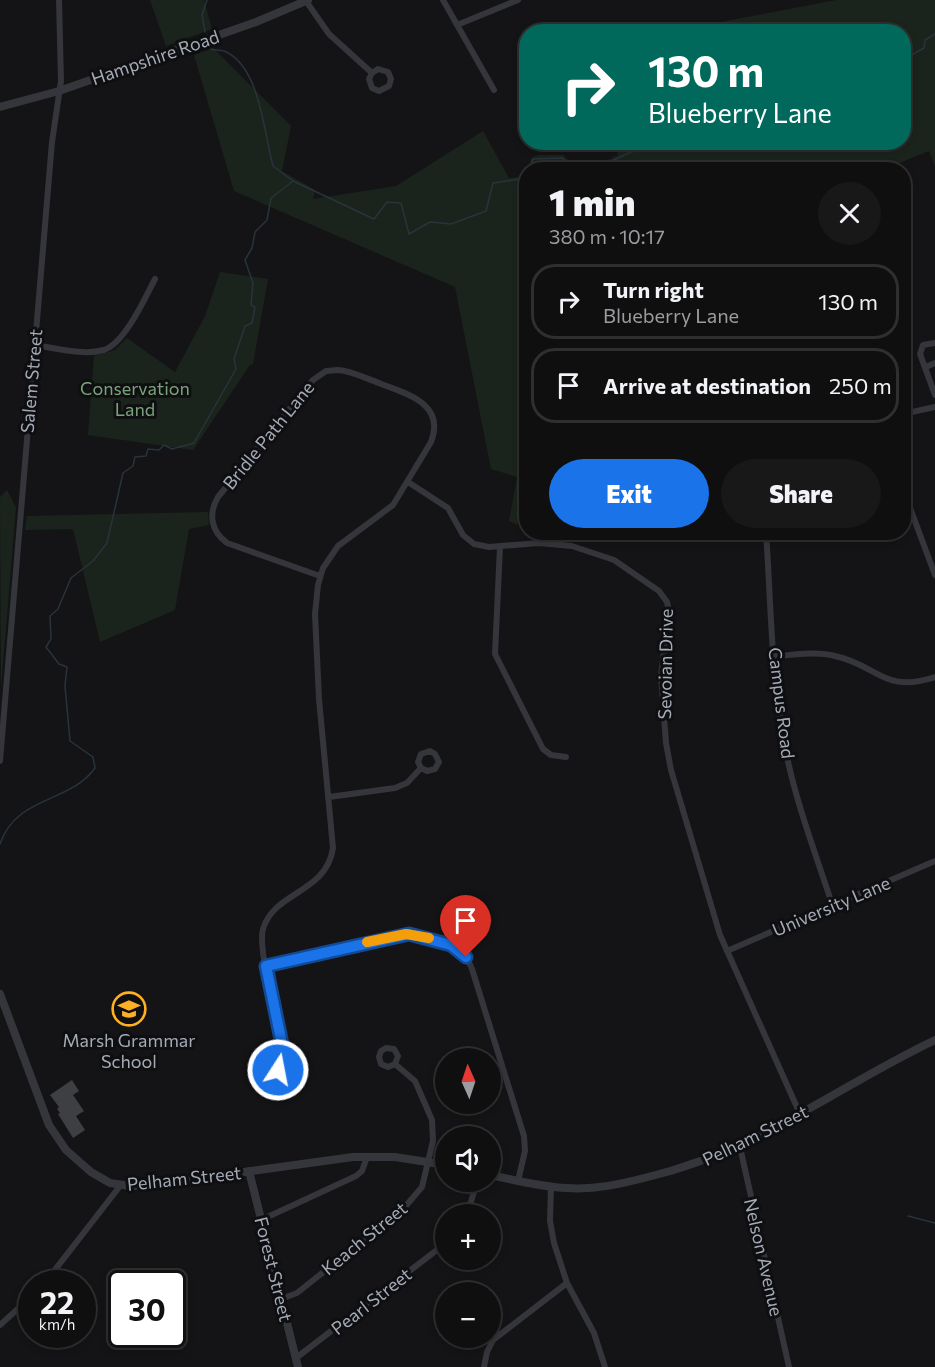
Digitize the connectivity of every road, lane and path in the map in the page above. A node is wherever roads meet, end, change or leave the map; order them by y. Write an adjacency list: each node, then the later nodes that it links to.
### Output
1 (59, 0): 8 (street, Salem Street)
2 (443, 0): 5 (street)
3 (518, 0): 5 (street)
4 (307, 1): 6 (street); 8 (street, Hampshire Road)
5 (457, 25): 7 (street)
6 (372, 73)
7 (494, 90)
8 (59, 91): 9 (street, Hampshire Road); 12 (street, Salem Street)
9 (0, 107)
10 (155, 279): 12 (street)
11 (935, 343): 14 (street)
12 (34, 345): 27 (street, Salem Street)
13 (935, 363): 14 (street)
14 (926, 367): 15 (street)
15 (935, 395)
16 (935, 407): 17 (street)
17 (911, 412)
18 (408, 482): 21 (street, Sevoian Drive); 23 (street, Bridle Path Lane); 23 (street, Bridle Path Lane)
19 (911, 510): 22 (street)
20 (767, 540): 24 (street, Campus Road)
21 (500, 547): 26 (street); 32 (street, Sevoian Drive)
22 (935, 575)
23 (320, 576): 29 (street, Bridle Path Lane)
24 (775, 656): 25 (street); 31 (street, Campus Road)
25 (935, 677)
26 (566, 758)
27 (0, 761)
28 (421, 768): 29 (street)
29 (329, 797): 33 (street, Bridle Path Lane)
30 (935, 861): 31 (street, University Lane)
31 (832, 904): 32 (street, University Lane)
32 (727, 951): 39 (street, Sevoian Drive)
33 (266, 966): 37 (street, Bridle Path Lane); 46 (street)
34 (0, 994): 47 (street, Pelham Street)
35 (933, 1041): 36 (street); 39 (street, Pelham Street)
36 (935, 1051)
37 (285, 1059)
38 (395, 1064): 42 (street, Keach Street)
39 (800, 1114): 40 (street, Pelham Street)
40 (740, 1147): 48 (street, Pelham Street); 60 (street, Nelson Avenue)
41 (367, 1157): 42 (street, Pelham Street); 44 (street, Pelham Street); 49 (street)
42 (428, 1162): 43 (street, Pelham Street); 53 (street, Keach Street)
43 (435, 1163)
44 (249, 1171): 47 (street, Pelham Street); 49 (street, Forest Street)
45 (501, 1177): 46 (street, Pelham Street)
46 (518, 1181): 48 (street, Pelham Street)
47 (120, 1186): 51 (street)
48 (551, 1186): 52 (street)
49 (261, 1220): 53 (street, Forest Street)
50 (435, 1251): 56 (street, Pearl Street)
51 (55, 1270)
52 (567, 1283): 58 (street); 59 (street)
53 (281, 1299): 56 (street, Forest Street)
54 (18, 1309): 55 (street)
55 (0, 1325)
56 (296, 1358): 57 (street, Forest Street)
57 (298, 1367)
58 (484, 1367)
59 (605, 1367)
60 (789, 1367)

